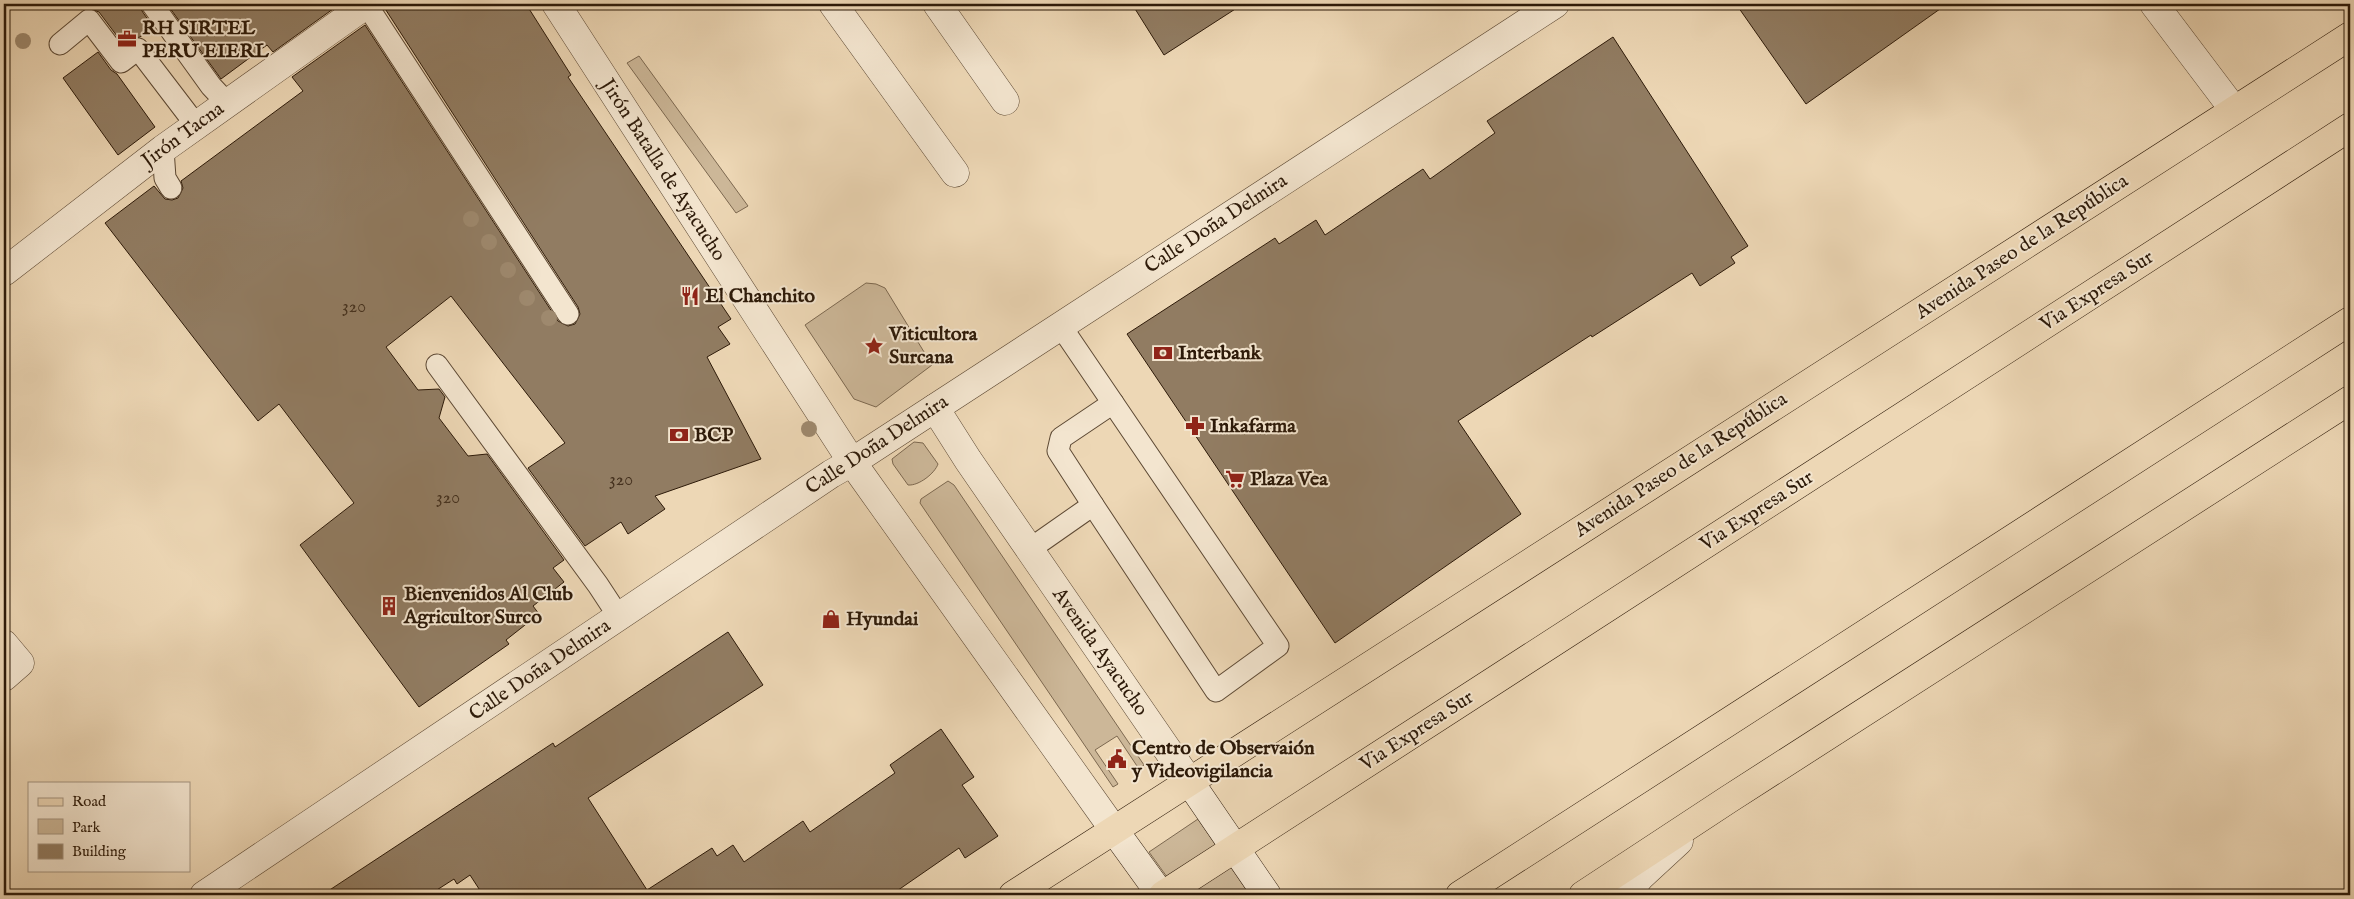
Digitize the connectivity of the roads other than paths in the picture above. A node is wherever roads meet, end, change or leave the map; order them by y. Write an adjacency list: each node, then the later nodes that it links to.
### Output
1 (152, 4): 11 (lane)
2 (366, 4): 11 (street, Jirón Tacna); 19 (lane)
3 (556, 4): 26 (street, Jirón Batalla de Ayacucho)
4 (833, 4): 16 (street)
5 (937, 4): 10 (street)
6 (1555, 4): 21 (street, Calle Doña Delmira)
7 (2154, 4): 12 (street)
8 (2350, 36): 12 (main road, Avenida Paseo de la República)
9 (60, 44): 13 (lane)
10 (1006, 101)
11 (227, 103): 13 (street, Jirón Tacna)
12 (2234, 110): 32 (main road, Avenida Paseo de la República)
13 (196, 125): 15 (street, Jirón Tacna)
14 (2350, 127): 35 (main road, Via Expresa Sur)
15 (163, 149): 17 (lane); 18 (street, Jirón Tacna)
16 (954, 173)
17 (171, 188)
18 (4, 272)
19 (568, 314)
20 (2350, 320): 40 (main road)
21 (1060, 325): 24 (lane); 25 (street, Calle Doña Delmira)
22 (437, 366): 29 (lane)
23 (2350, 400): 33 (main road)
24 (1113, 403): 27 (lane); 27 (lane)
25 (935, 408): 26 (street, Calle Doña Delmira); 28 (street, Avenida Ayacucho)
26 (852, 462): 29 (street, Calle Doña Delmira); 34 (street)
27 (1093, 505): 28 (lane)
28 (1030, 549): 32 (street, Avenida Ayacucho)
29 (619, 618): 36 (street, Calle Doña Delmira)
30 (4, 644): 31 (street)
31 (4, 677)
32 (1189, 782): 34 (main road, Avenida Paseo de la República); 35 (street, Avenida Ayacucho)
33 (1729, 799): 41 (main road); 42 (street)
34 (1114, 830): 37 (main road, Avenida Paseo de la República); 38 (street)
35 (1236, 849): 38 (main road, Via Expresa Sur); 39 (street, Avenida Ayacucho)
36 (204, 895)
37 (1013, 895)
38 (1162, 895)
39 (1268, 895)
40 (1460, 895)
41 (1583, 895)
42 (1626, 895)

